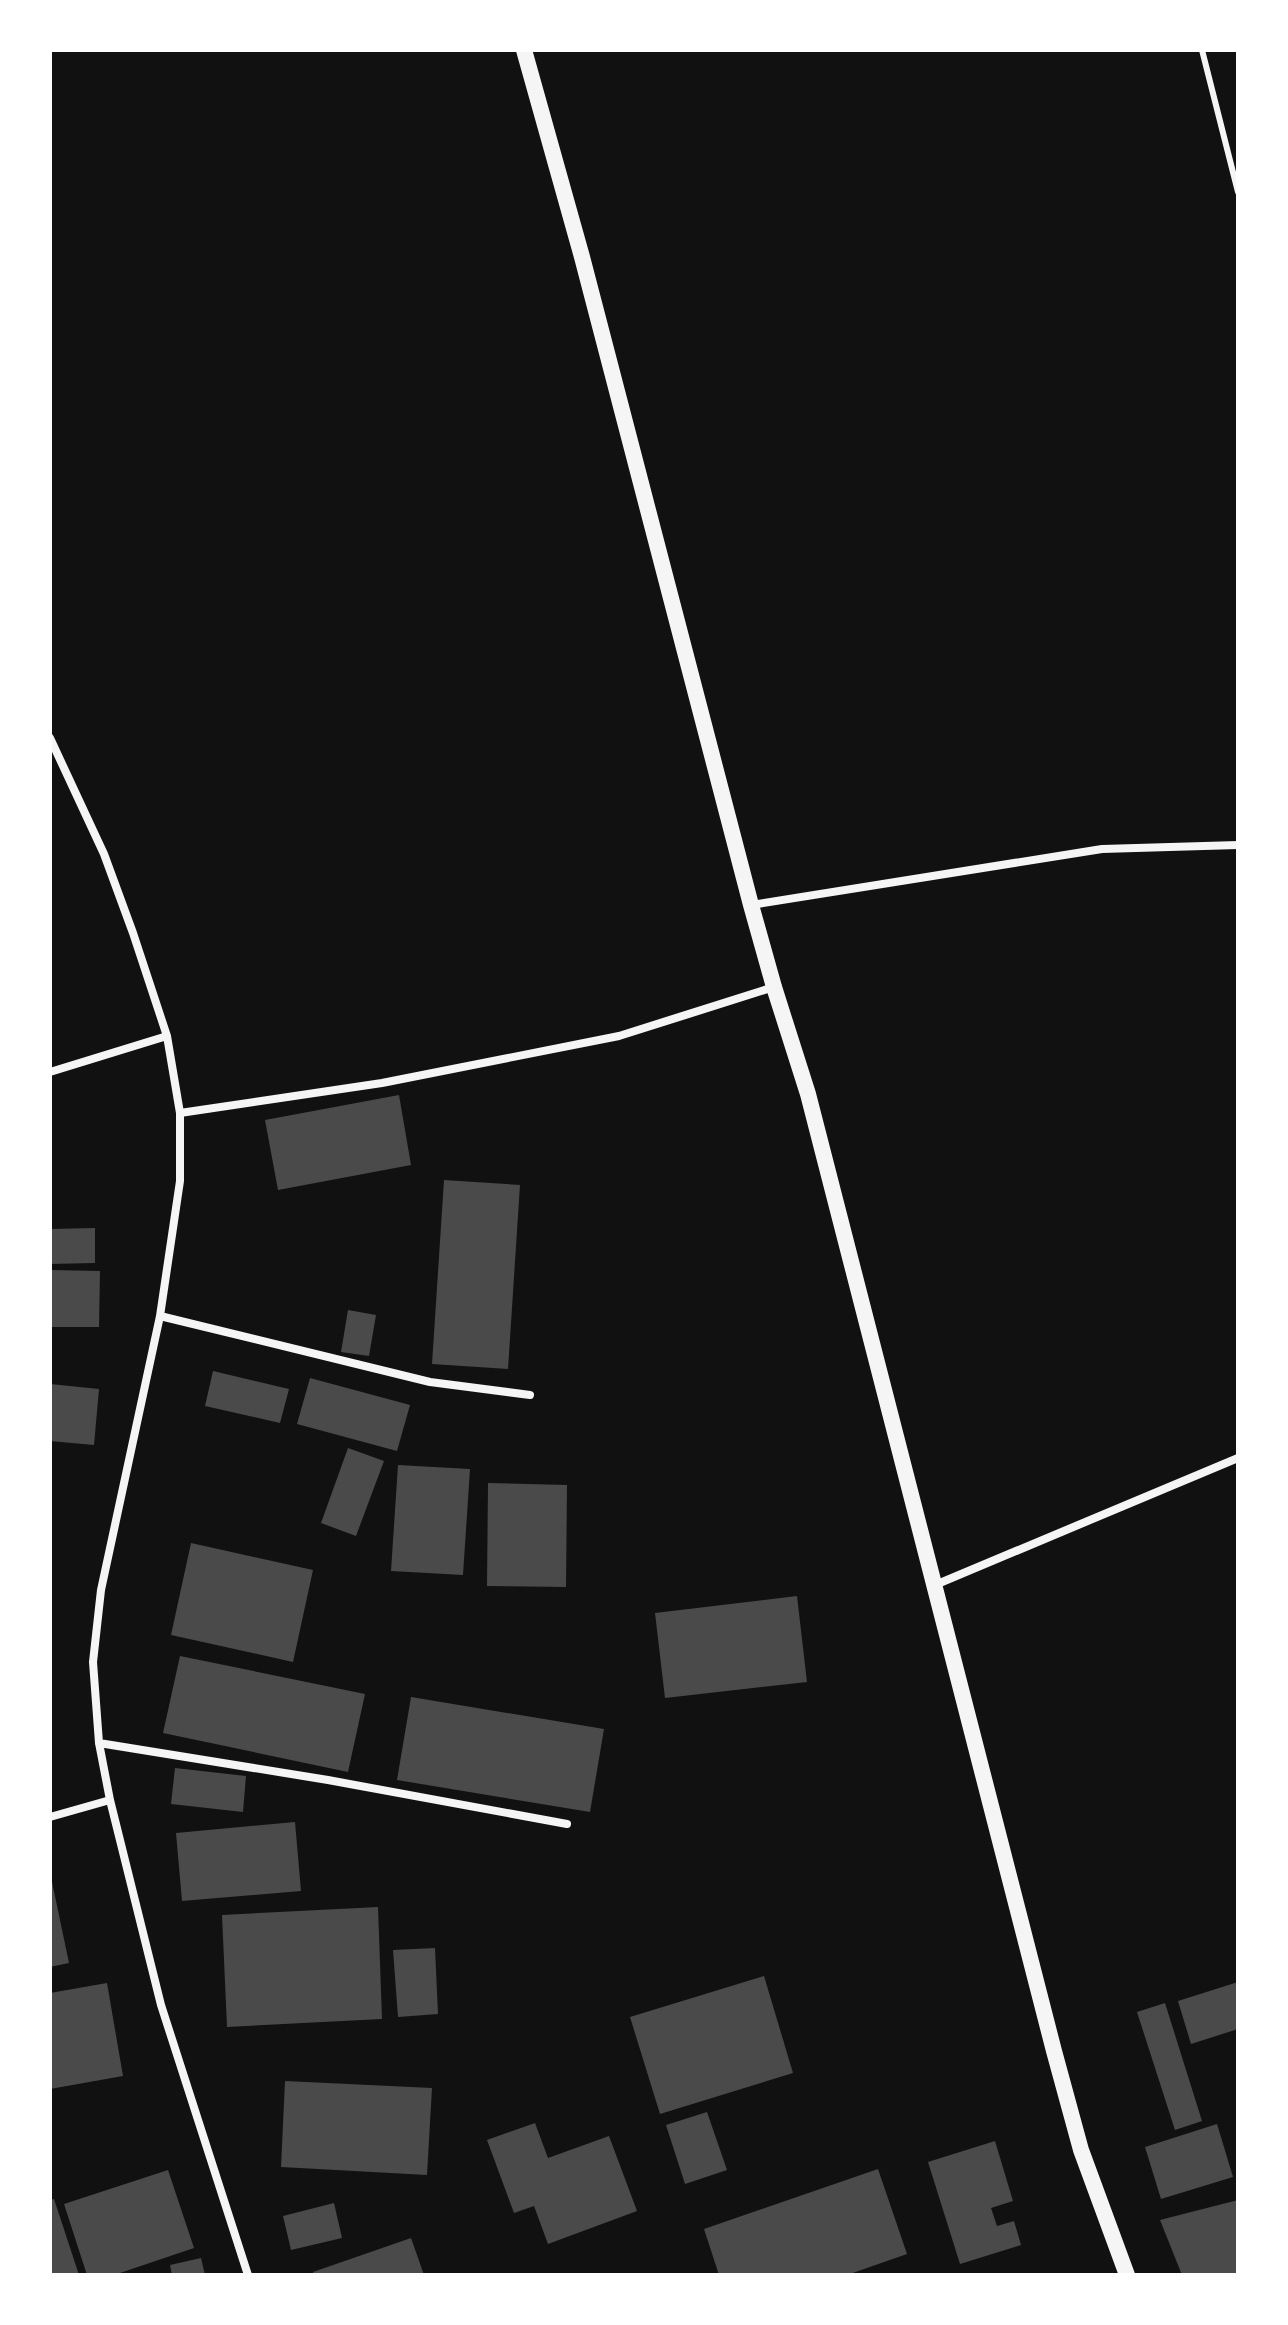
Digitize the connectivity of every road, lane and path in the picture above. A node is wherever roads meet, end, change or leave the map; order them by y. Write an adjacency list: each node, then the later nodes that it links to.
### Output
1 (524, 50): 6 (main road)
2 (1202, 50): 3 (lane)
3 (1238, 192)
4 (50, 738): 8 (street)
5 (1238, 845): 6 (street)
6 (751, 905): 7 (main road)
7 (774, 987): 10 (street); 14 (main road)
8 (167, 1036): 9 (street); 10 (street)
9 (50, 1072)
10 (180, 1113): 11 (street)
11 (160, 1316): 12 (street); 15 (street)
12 (530, 1395)
13 (1238, 1458): 14 (street)
14 (935, 1585): 20 (main road)
15 (99, 1743): 16 (street); 18 (street)
16 (110, 1800): 17 (street); 19 (street)
17 (50, 1817)
18 (567, 1824)
19 (248, 2275)
20 (1127, 2275)

